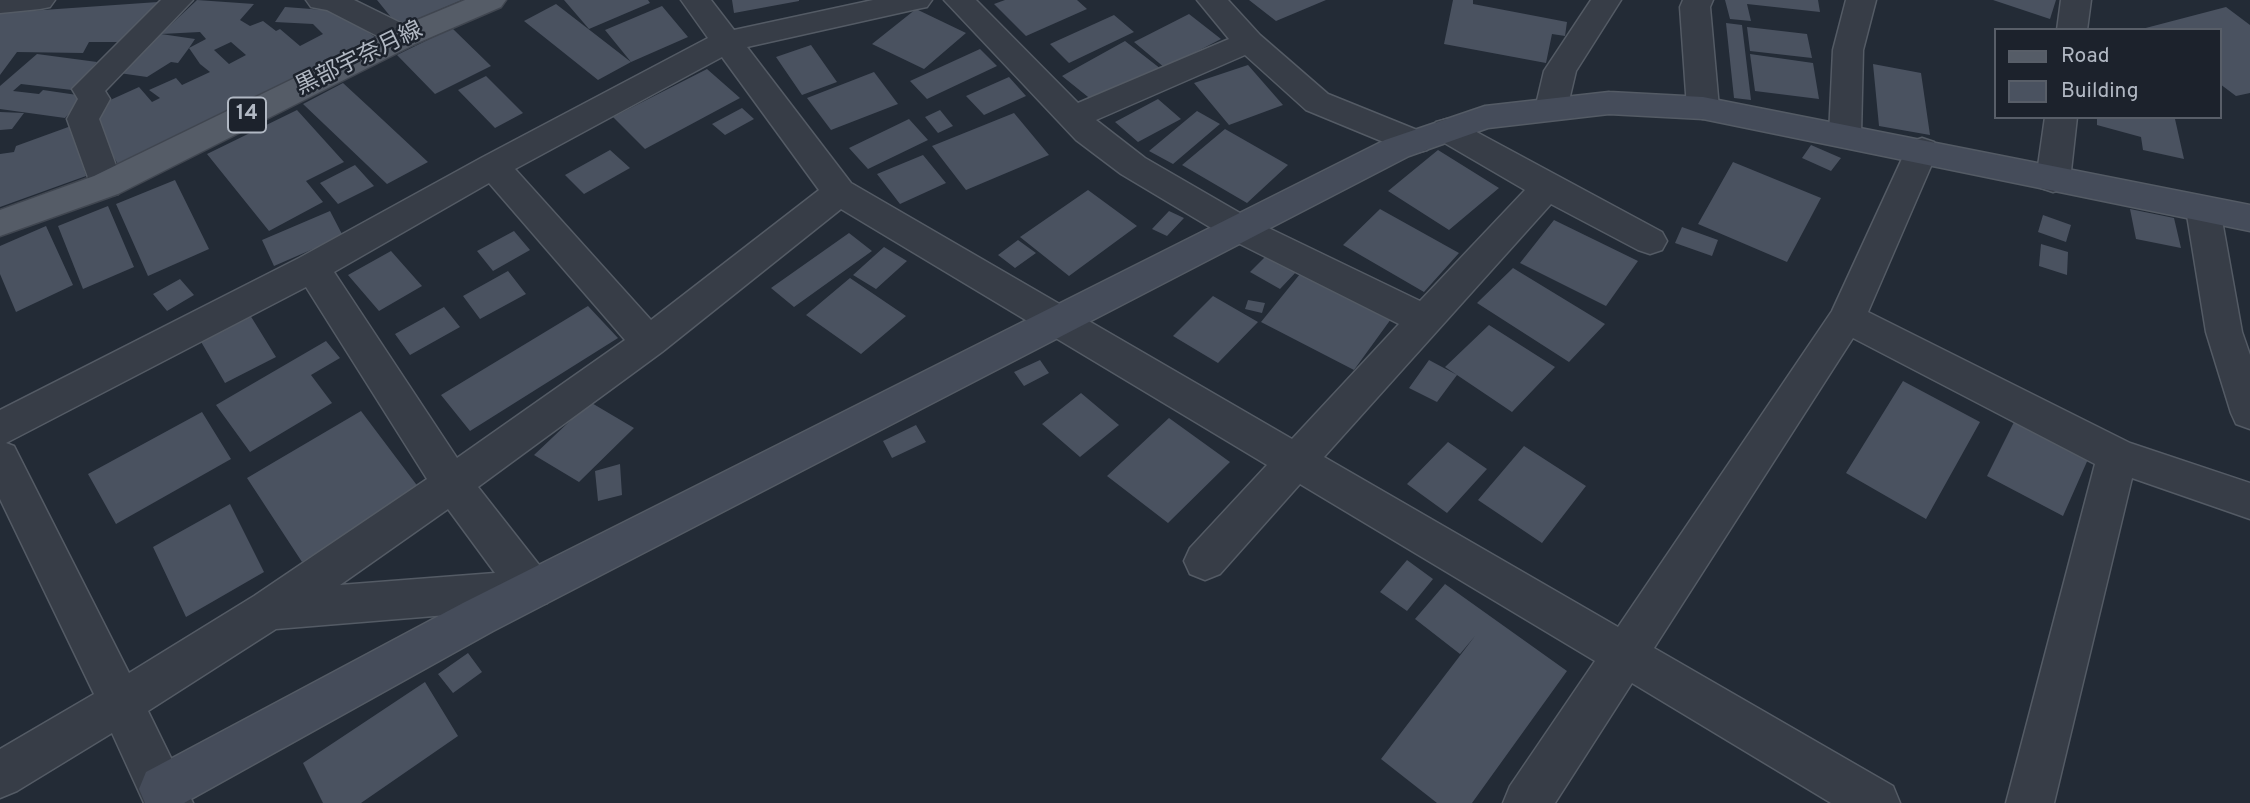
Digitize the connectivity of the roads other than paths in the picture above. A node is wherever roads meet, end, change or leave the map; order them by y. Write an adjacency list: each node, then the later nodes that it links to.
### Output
1 (40, 0): 13 (street)
2 (178, 0): 27 (street)
3 (321, 0): 15 (street)
4 (491, 0): 15 (main road, 黒部宇奈月線 / 14)
5 (696, 0): 16 (street)
6 (917, 0): 16 (street)
7 (959, 0): 20 (street)
8 (1212, 0): 17 (street)
9 (1606, 0): 19 (street)
10 (1698, 0): 18 (street)
11 (1861, 0): 22 (street)
12 (2076, 0): 14 (street)
13 (0, 4)
14 (2072, 28)
15 (404, 37): 27 (main road, 黒部宇奈月線 / 14)
16 (727, 41): 25 (street); 29 (street)
17 (1249, 41): 20 (street); 23 (street)
18 (1703, 108): 19 (street); 22 (street)
19 (1551, 110): 23 (street)
20 (1074, 117): 33 (street)
21 (2061, 119): 26 (street)
22 (1844, 135): 24 (street)
23 (1431, 136): 28 (street); 33 (street)
24 (1922, 150): 26 (street); 36 (street)
25 (492, 166): 35 (street); 39 (street)
26 (2053, 180): 30 (street)
27 (106, 185): 32 (main road, 黒部宇奈月線 / 14)
28 (1547, 187): 34 (street); 37 (street)
29 (839, 192): 38 (street); 39 (street)
30 (2203, 209): 31 (street); 40 (street)
31 (2249, 217)
32 (0, 223)
33 (1240, 229): 37 (street); 38 (street)
34 (1650, 241)
35 (312, 268): 41 (street); 45 (street)
36 (1847, 318): 42 (street); 50 (street)
37 (1425, 320): 44 (street)
38 (1060, 322): 44 (street); 48 (street)
39 (649, 342): 45 (street)
40 (2250, 413)
41 (0, 429)
42 (2117, 456): 46 (street); 56 (street)
43 (0, 458): 51 (street)
44 (1293, 462): 47 (street); 50 (street)
45 (452, 484): 48 (street); 49 (street)
46 (2250, 501)
47 (1205, 561)
48 (531, 589): 49 (street); 53 (street)
49 (269, 610): 51 (street)
50 (1625, 653): 54 (street); 55 (street)
51 (121, 703): 52 (street); 53 (street)
52 (0, 775)
53 (166, 796)
54 (1527, 803)
55 (1876, 803)
56 (2030, 803)

